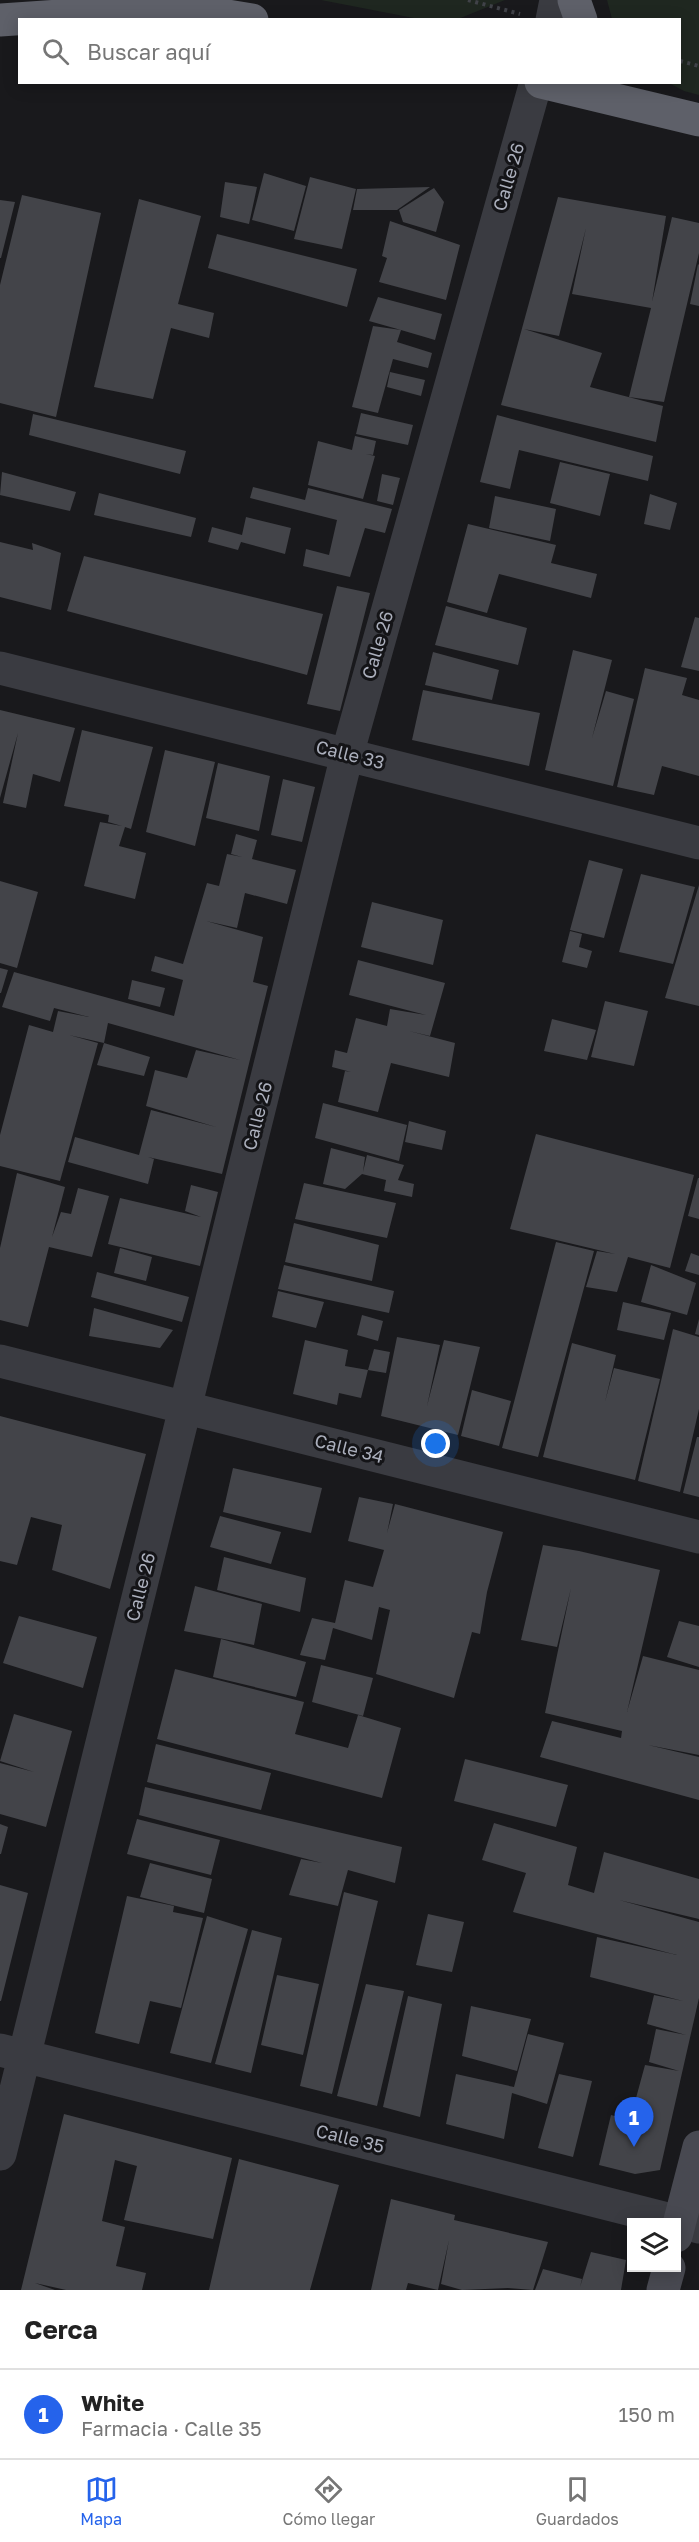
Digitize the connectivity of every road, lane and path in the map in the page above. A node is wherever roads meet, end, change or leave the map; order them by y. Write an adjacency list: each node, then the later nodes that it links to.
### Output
1 (468, 0): 6 (path)
2 (556, 0): 6 (street)
3 (574, 0): 7 (highway)
4 (30, 18): 5 (highway)
5 (240, 18)
6 (540, 18)
7 (580, 18)
8 (18, 19): 9 (highway)
9 (0, 20)
10 (681, 61): 11 (path)
11 (699, 66)
12 (535, 84): 18 (street, Calle 26)
13 (549, 84): 15 (highway)
14 (624, 84): 15 (highway)
15 (651, 108): 16 (highway)
16 (699, 120)
17 (0, 668): 18 (street, Calle 33)
18 (347, 755): 19 (street, Calle 33); 21 (street, Calle 26)
19 (699, 843)
20 (0, 1361): 21 (street, Calle 34)
21 (185, 1407): 22 (street, Calle 34); 23 (street, Calle 26)
22 (699, 1537)
23 (12, 2053): 25 (street, Calle 26); 26 (street, Calle 35)
24 (699, 2147): 26 (main road)
25 (0, 2154)
26 (685, 2228)
27 (668, 2272): 28 (main road)
28 (663, 2290)

